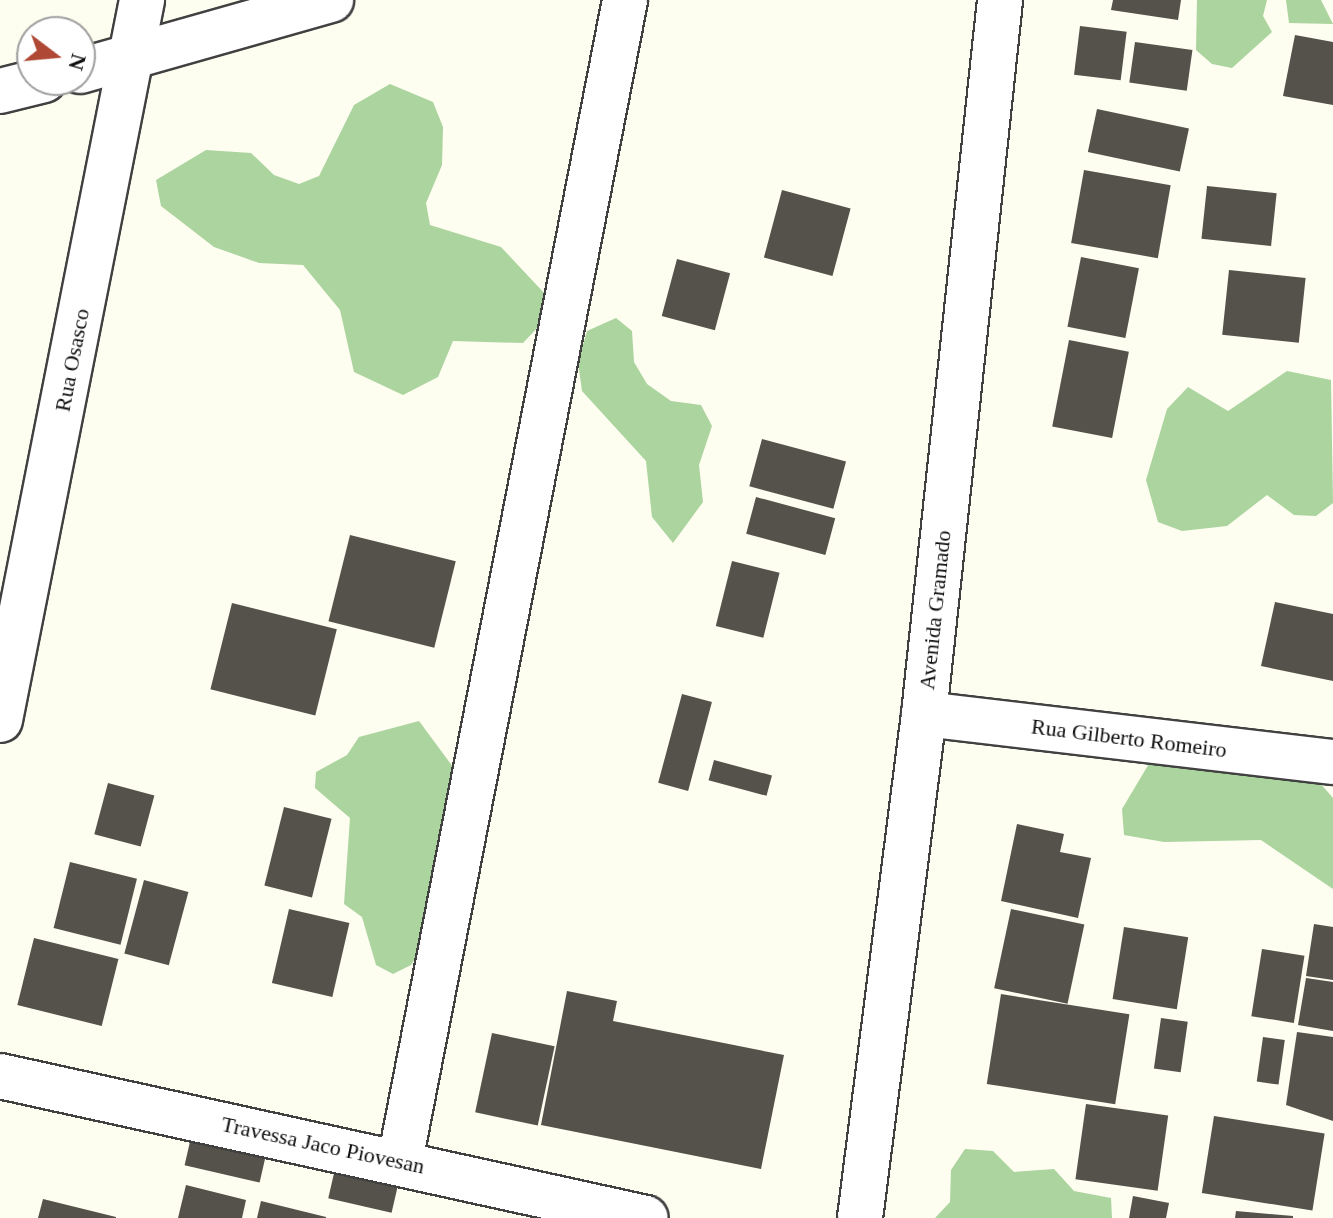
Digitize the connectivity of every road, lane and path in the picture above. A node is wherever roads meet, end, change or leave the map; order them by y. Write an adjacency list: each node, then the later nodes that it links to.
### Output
1 (142, 0): 5 (street, Rua Osasco)
2 (331, 0): 5 (street)
3 (625, 0): 11 (street)
4 (1000, 0): 7 (street, Avenida Gramado)
5 (132, 58): 6 (street); 8 (street, Rua Osasco)
6 (96, 67)
7 (924, 714): 9 (street, Rua Gilberto Romeiro); 13 (street, Avenida Gramado)
8 (0, 720)
9 (1333, 762)
10 (0, 1076): 11 (street, Travessa Jaco Piovesan)
11 (400, 1161): 12 (street, Travessa Jaco Piovesan)
12 (646, 1218)
13 (860, 1218)

